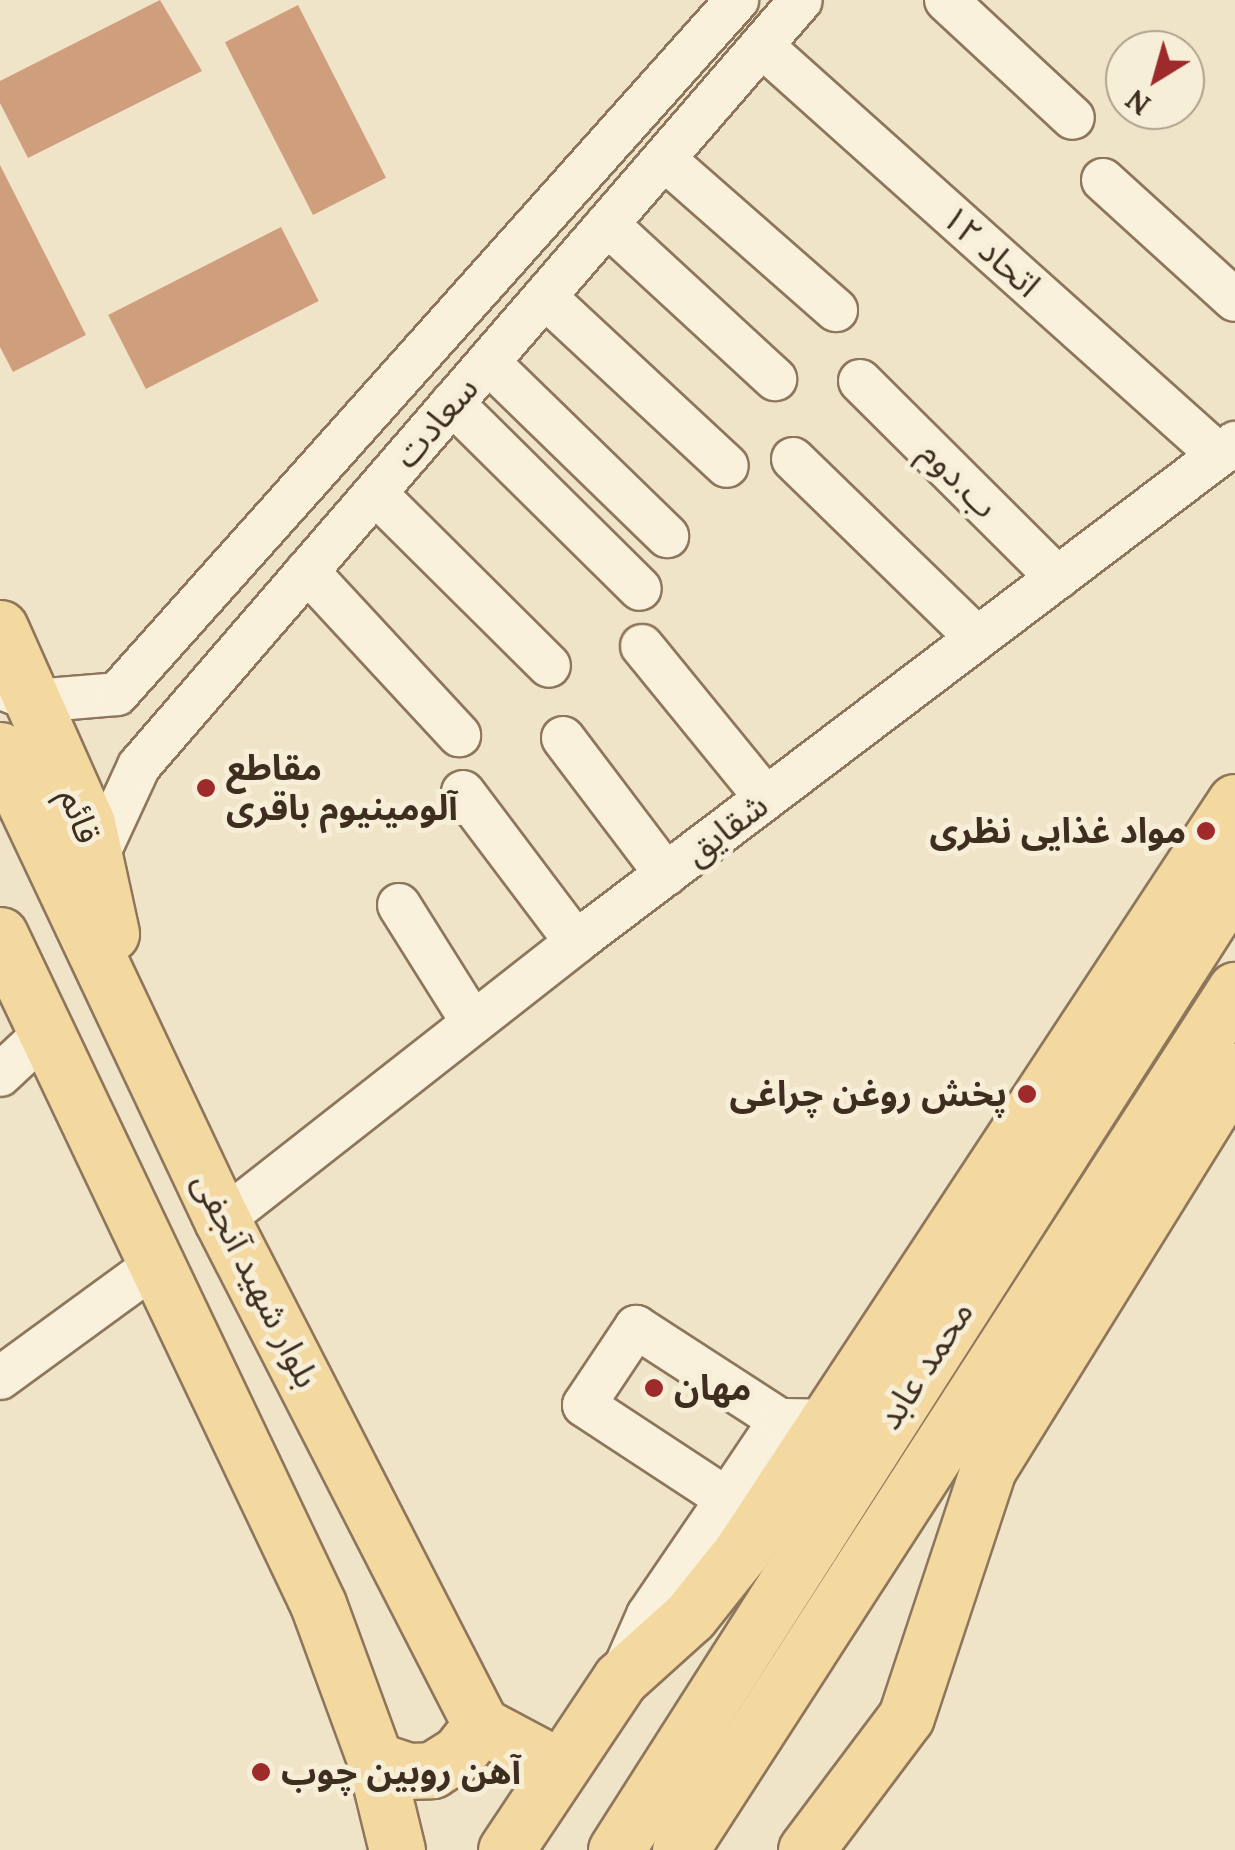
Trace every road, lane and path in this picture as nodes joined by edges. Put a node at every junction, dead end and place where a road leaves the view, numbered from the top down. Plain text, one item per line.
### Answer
1 (737, 0) edge
2 (801, 0) edge
3 (946, 0) edge
4 (762, 46) junction
5 (1073, 118) dead end
6 (664, 158) junction
7 (1103, 180) dead end
8 (607, 224) junction
9 (544, 296) junction
10 (1235, 300) edge
11 (836, 310) dead end
12 (488, 362) junction
13 (775, 379) dead end
14 (860, 381) dead end
15 (452, 403) junction
16 (1227, 450) edge
17 (792, 459) dead end
18 (727, 466) dead end
19 (375, 492) junction
20 (667, 536) dead end
21 (308, 571) junction
22 (1058, 578) junction
23 (640, 589) dead end
24 (0, 628) edge
25 (977, 638) junction
26 (642, 646) dead end
27 (549, 666) dead end
28 (17, 694) edge
29 (117, 694) junction
30 (459, 735) dead end
31 (563, 738) dead end
32 (162, 740) junction
33 (0, 750) edge
34 (462, 792) dead end
35 (766, 798) junction
36 (1235, 802) edge
37 (96, 859) junction
38 (666, 874) junction
39 (1235, 880) edge
40 (399, 906) dead end
41 (0, 934) edge
42 (576, 942) junction
43 (1235, 990) edge
44 (128, 1014) junction
45 (473, 1023) junction
46 (46, 1032) junction
47 (1235, 1070) edge
48 (0, 1075) edge
49 (222, 1220) junction
50 (155, 1265) junction
51 (0, 1378) edge
52 (805, 1420) junction
53 (727, 1499) junction
54 (620, 1679) junction
55 (481, 1724) junction
56 (375, 1760) junction
57 (560, 1767) junction
58 (398, 1850) edge
59 (506, 1850) edge
60 (616, 1850) edge
61 (680, 1850) edge
62 (806, 1850) edge

1 - 29 street, سعادت
2 - 4 street, سعادت
3 - 5 street
4 - 6 street, سعادت
4 - 16 street, اتحاد ۱۲
6 - 8 street, سعادت
6 - 11 street
7 - 10 street
8 - 9 street, سعادت
8 - 13 street
9 - 12 street, سعادت
9 - 18 street
12 - 15 street, سعادت
12 - 20 street
14 - 22 street, ب.دوم
15 - 19 street, سعادت
15 - 23 street
16 - 22 street, شقایق
17 - 25 street
19 - 21 street, سعادت
19 - 27 street
21 - 30 street
21 - 32 street, سعادت
22 - 25 street, شقایق
24 - 28 main road, قائم
25 - 35 street, شقایق
26 - 35 street
28 - 29 street
28 - 37 main road, قائم
29 - 32 street
31 - 38 street
32 - 37 street, سعادت
33 - 44 main road, بلوار شهید آنجفی
34 - 42 street
35 - 38 street, شقایق
36 - 52 main road
37 - 44 main road, قائم
38 - 42 street, شقایق
39 - 60 main road, محمد عابد
40 - 45 street
41 - 46 main road
42 - 45 street, شقایق
43 - 61 main road, محمد عابد
44 - 49 main road, بلوار شهید آنجفی
45 - 49 street, شقایق
46 - 48 street
46 - 50 main road
47 - 62 main road
49 - 55 main road, بلوار شهید آنجفی
50 - 51 street
50 - 56 main road
52 - 53 street
52 - 53 street
52 - 54 main road
53 - 54 street
54 - 57 main road
55 - 56 main road
55 - 57 main road
56 - 58 main road
57 - 59 main road

